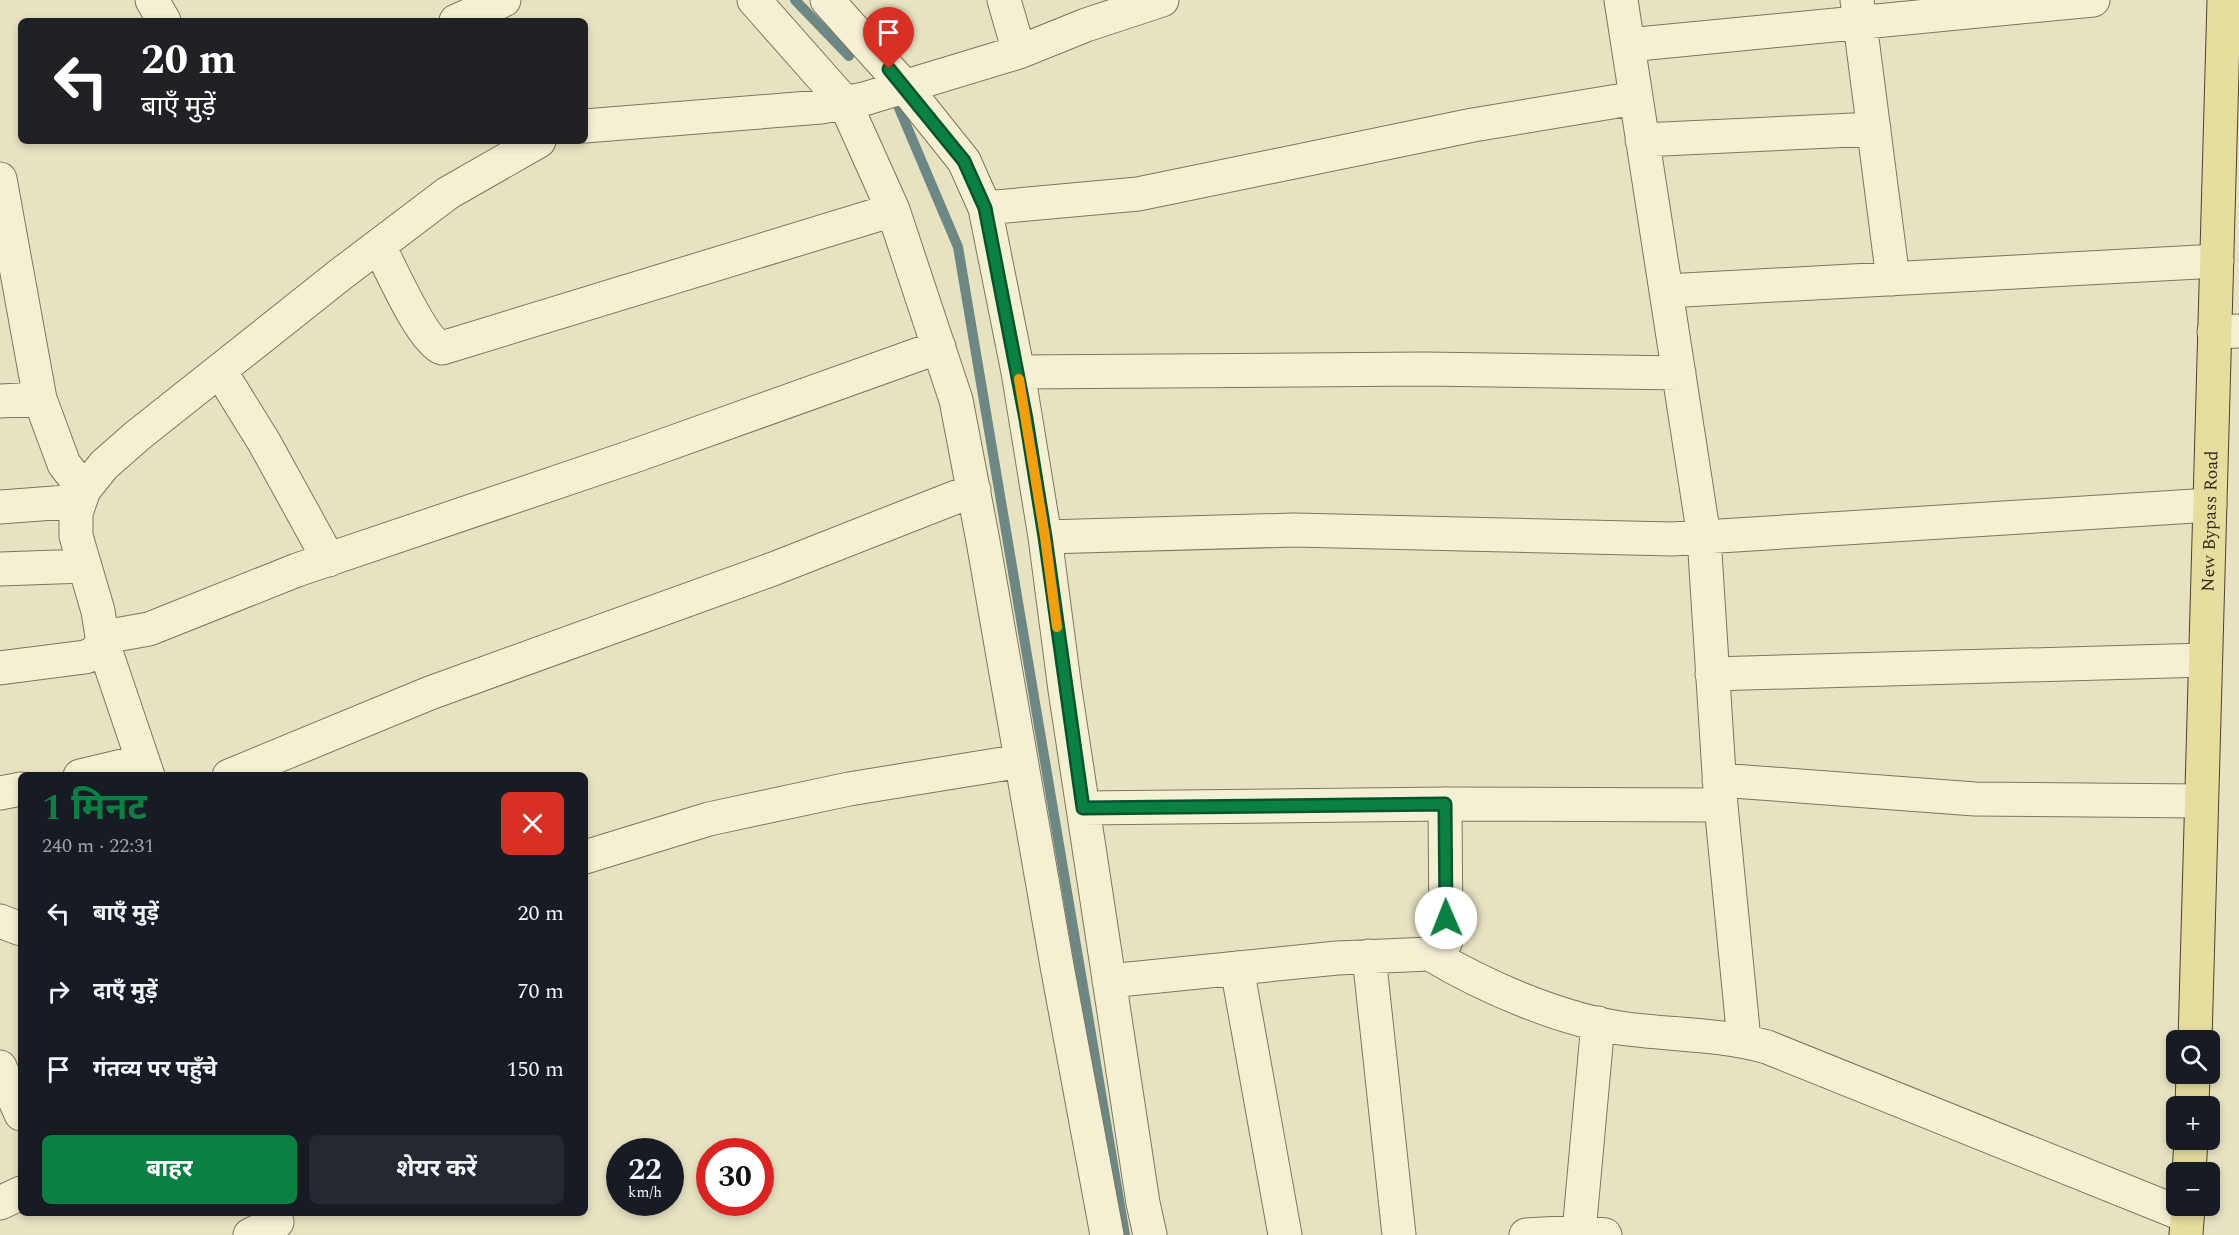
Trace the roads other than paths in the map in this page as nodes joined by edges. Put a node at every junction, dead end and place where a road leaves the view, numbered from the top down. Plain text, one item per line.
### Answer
1 (152, 0) edge
2 (504, 0) edge
3 (754, 0) edge
4 (827, 0) edge
5 (1004, 0) edge
6 (1162, 0) edge
7 (1621, 0) edge
8 (2093, 0) edge
9 (2224, 0) edge
10 (1858, 12) edge
11 (162, 18) edge
12 (463, 18) edge
13 (1628, 45) junction
14 (1019, 52) junction
15 (904, 86) junction
16 (1636, 98) junction
17 (845, 103) junction
18 (588, 126) edge
19 (1874, 129) junction
20 (1642, 140) junction
21 (534, 144) edge
22 (2, 196) edge
23 (985, 208) junction
24 (893, 210) junction
25 (379, 246) junction
26 (2217, 261) junction
27 (1893, 279) junction
28 (1666, 291) junction
29 (11, 298) edge
30 (2227, 332) edge
31 (939, 347) junction
32 (220, 371) junction
33 (1018, 372) junction
34 (1679, 373) junction
35 (40, 399) junction
36 (0, 401) edge
37 (974, 490) junction
38 (82, 496) junction
39 (2210, 505) junction
40 (0, 507) edge
41 (1045, 537) junction
42 (1704, 537) junction
43 (329, 560) junction
44 (85, 566) junction
45 (0, 569) edge
46 (103, 639) junction
47 (2205, 660) junction
48 (0, 668) edge
49 (1712, 674) junction
50 (1021, 761) junction
51 (146, 768) edge
52 (113, 772) edge
53 (239, 772) edge
54 (18, 790) edge
55 (1720, 793) junction
56 (0, 794) edge
57 (2201, 801) junction
58 (1445, 804) junction
59 (1083, 808) junction
60 (588, 856) edge
61 (0, 921) edge
62 (18, 928) edge
63 (1431, 954) junction
64 (1369, 956) junction
65 (1237, 968) junction
66 (1109, 981) junction
67 (1598, 1023) junction
68 (2195, 1030) edge
69 (1744, 1040) junction
70 (0, 1067) edge
71 (18, 1107) edge
72 (18, 1194) edge
73 (0, 1203) edge
74 (2187, 1219) edge
75 (1592, 1234) edge
76 (1107, 1235) edge
77 (1150, 1235) edge
78 (1285, 1235) edge
79 (1399, 1235) edge
80 (1527, 1235) edge

1 - 11 street
2 - 12 street
3 - 17 street
4 - 15 street
5 - 14 street
6 - 14 street
7 - 13 street
8 - 10 street
9 - 26 main road, New Bypass Road
10 - 13 street
10 - 19 street
13 - 16 street
14 - 15 street
15 - 17 street
15 - 23 street
16 - 20 street
16 - 23 street
17 - 18 street
17 - 24 street
19 - 20 street
19 - 27 street
20 - 28 street
21 - 25 street
22 - 29 street
23 - 33 street
24 - 25 street
24 - 31 street
25 - 32 street
26 - 27 street
26 - 30 main road, New Bypass Road
27 - 28 street
28 - 34 street
29 - 35 street
30 - 39 main road, New Bypass Road
31 - 37 street
31 - 43 street
32 - 38 street
32 - 43 street
33 - 34 street
33 - 41 street
34 - 42 street
35 - 36 street
35 - 38 street
37 - 50 street
37 - 53 street
38 - 40 street
38 - 44 street
39 - 42 street
39 - 47 main road, New Bypass Road
41 - 42 street
41 - 59 street
42 - 49 street
43 - 46 street
44 - 45 street
44 - 46 street
46 - 48 street
46 - 51 street
47 - 49 street
47 - 57 main road, New Bypass Road
49 - 55 street
50 - 60 street
50 - 76 street
51 - 52 street
54 - 56 street
55 - 57 street
55 - 58 street
55 - 69 street
57 - 68 main road, New Bypass Road
58 - 59 street
58 - 63 street
59 - 66 street
61 - 62 street
63 - 64 street
63 - 67 street
64 - 65 street
64 - 79 street
65 - 66 street
65 - 78 street
66 - 77 street
67 - 69 street
67 - 75 street
69 - 74 street
70 - 71 street
72 - 73 street
75 - 80 street

